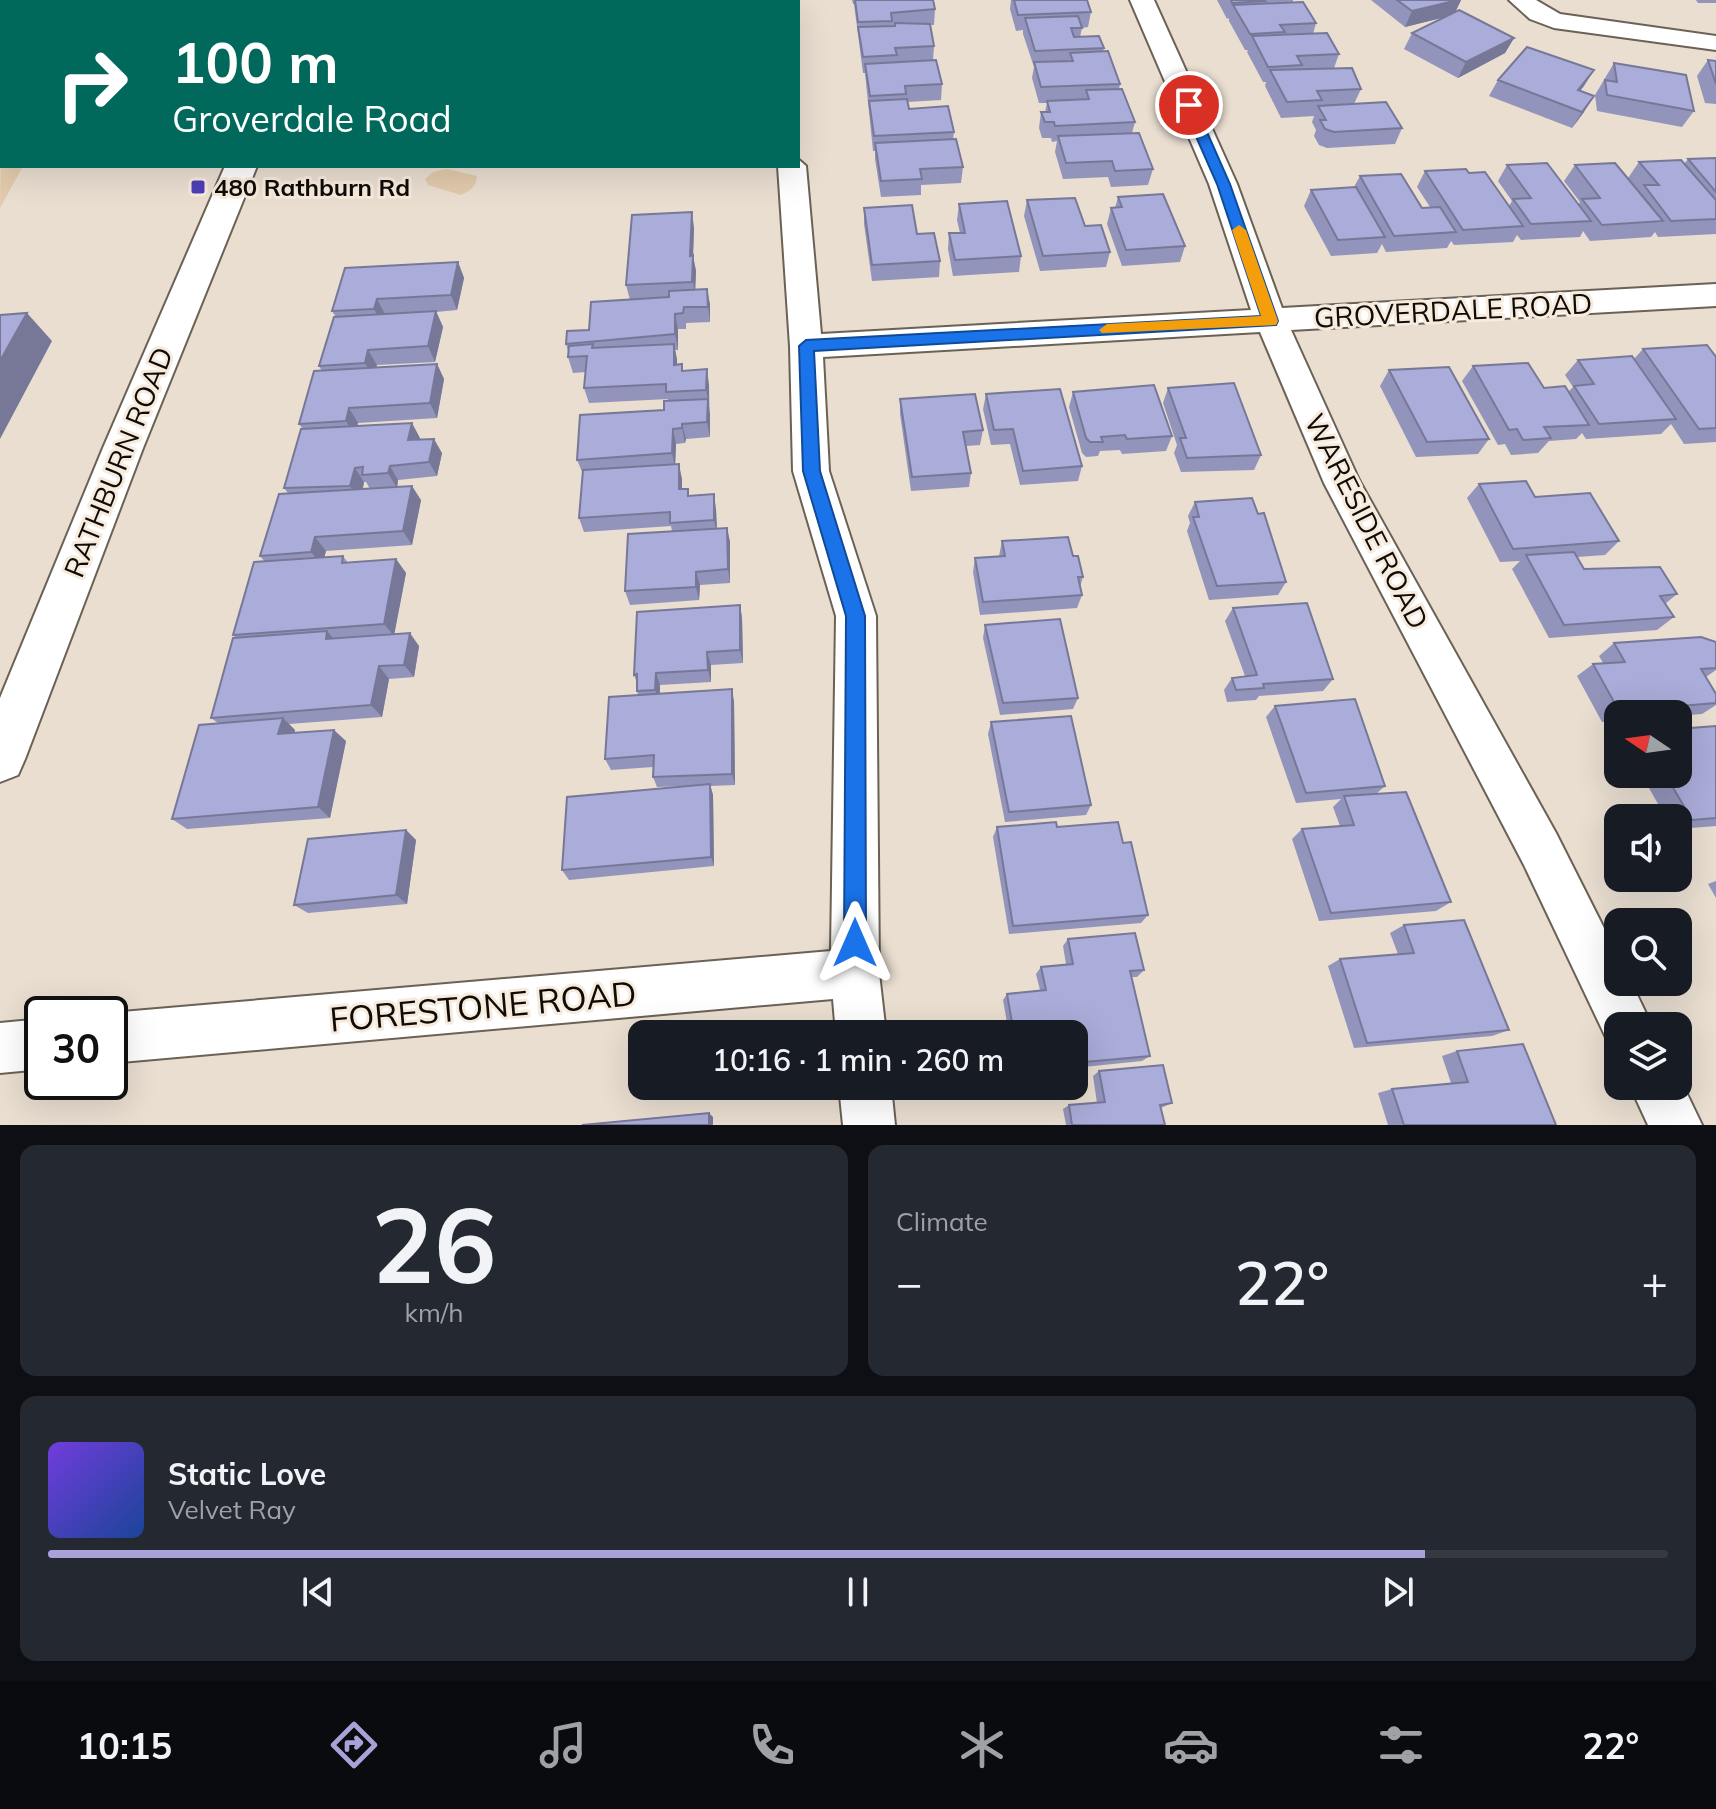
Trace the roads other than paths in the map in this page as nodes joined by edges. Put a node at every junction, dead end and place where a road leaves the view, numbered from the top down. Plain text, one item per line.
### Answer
1 (1142, 0) edge
2 (1521, 0) edge
3 (1716, 43) edge
4 (240, 168) edge
5 (792, 168) edge
6 (1716, 295) edge
7 (1271, 321) junction
8 (806, 346) junction
9 (0, 759) edge
10 (855, 973) junction
11 (1620, 1012) edge
12 (860, 1020) edge
13 (128, 1036) edge
14 (24, 1046) edge
15 (0, 1048) edge
16 (866, 1100) edge
17 (1663, 1100) edge
18 (869, 1125) edge
19 (1676, 1125) edge

1 - 7 street, WARESIDE ROAD
2 - 3 street
4 - 9 main road, RATHBURN ROAD
5 - 8 street
6 - 7 street, GROVERDALE ROAD
7 - 8 street, GROVERDALE ROAD
7 - 11 street, WARESIDE ROAD
8 - 10 street
10 - 12 street
10 - 13 street, FORESTONE ROAD
14 - 15 street
16 - 18 street
17 - 19 street

